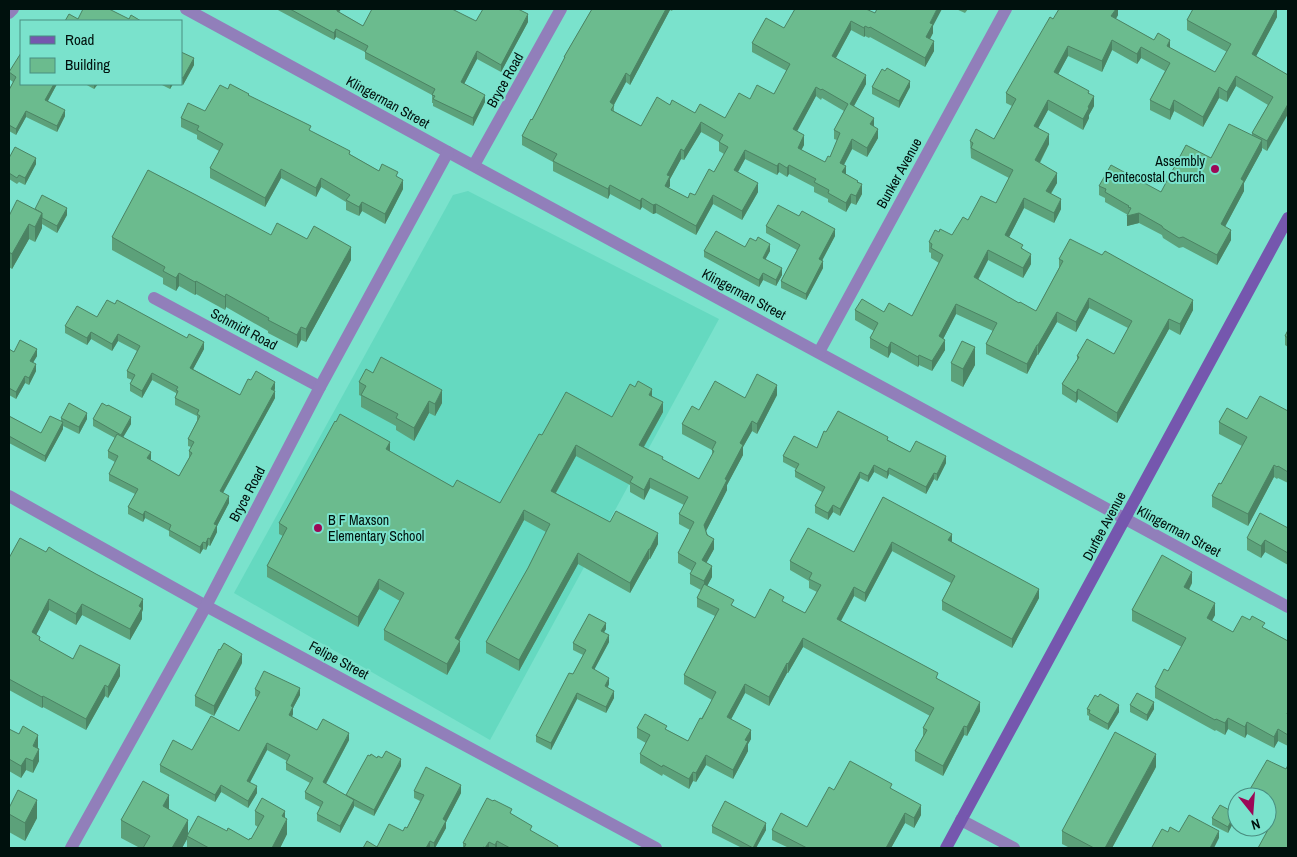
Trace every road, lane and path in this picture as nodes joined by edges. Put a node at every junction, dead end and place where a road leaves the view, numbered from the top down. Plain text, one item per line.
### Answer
1 (13, 9) edge
2 (186, 9) edge
3 (561, 9) edge
4 (1006, 9) edge
5 (9, 13) edge
6 (448, 152) junction
7 (474, 166) junction
8 (1288, 218) edge
9 (154, 298) dead end
10 (819, 352) junction
11 (320, 387) junction
12 (9, 496) edge
13 (1125, 518) junction
14 (206, 606) junction
15 (1288, 607) edge
16 (961, 820) junction
17 (71, 848) edge
18 (656, 848) edge
19 (946, 848) edge
20 (1014, 848) edge

1 - 5 street
2 - 6 street, Klingerman Street
3 - 7 street, Bryce Road
4 - 10 street, Bunker Avenue
6 - 7 street, Klingerman Street
6 - 11 street, Bryce Road
7 - 10 street, Klingerman Street
8 - 13 main road, Durfee Avenue
9 - 11 street, Schmidt Road
10 - 13 street, Klingerman Street
11 - 14 street, Bryce Road
12 - 14 street, Felipe Street
13 - 15 street, Klingerman Street
13 - 16 main road, Durfee Avenue
14 - 17 street, Bryce Road
14 - 18 street, Felipe Street
16 - 19 main road, Durfee Avenue
16 - 20 street

